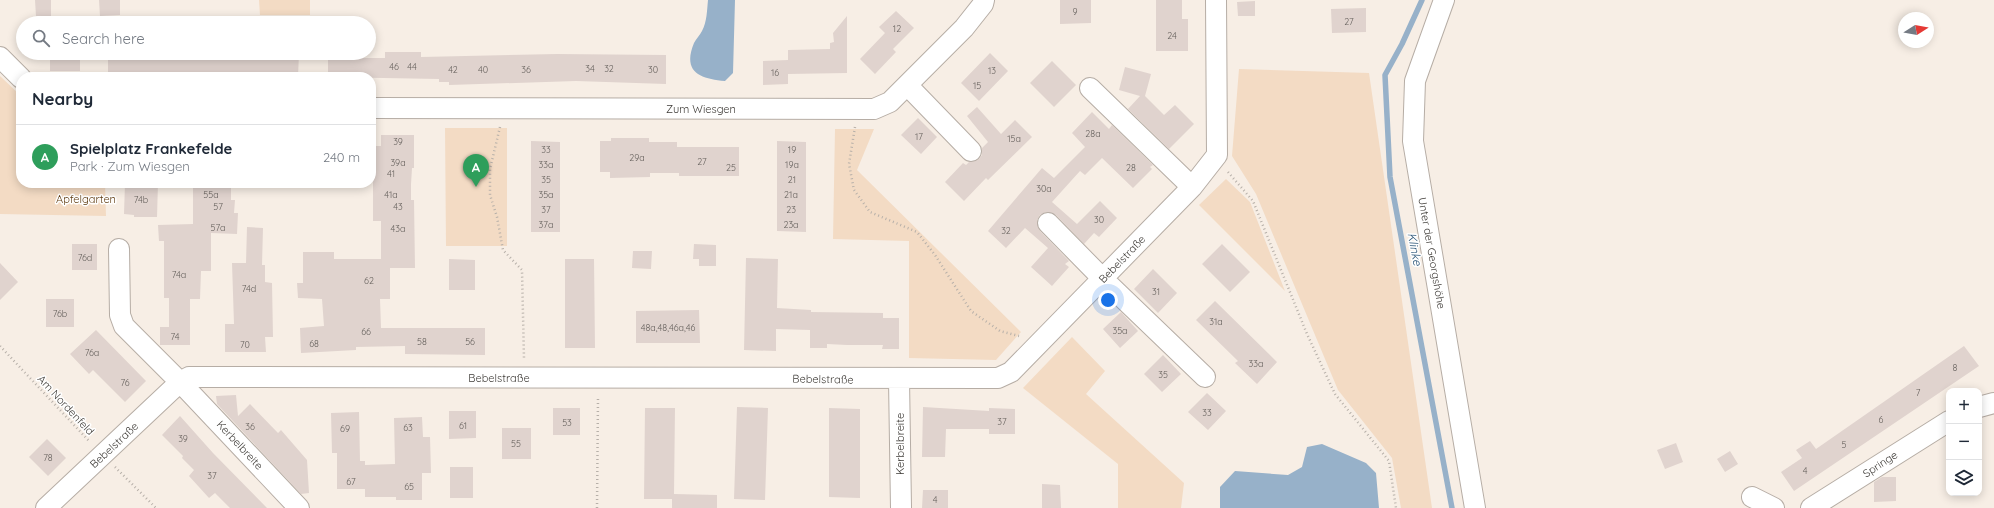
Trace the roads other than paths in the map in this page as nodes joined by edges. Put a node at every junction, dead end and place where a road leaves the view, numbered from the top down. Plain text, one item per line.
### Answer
1 (984, 0) edge
2 (1216, 0) edge
3 (1444, 0) edge
4 (0, 57) edge
5 (16, 73) edge
6 (907, 85) junction
7 (1090, 88) dead end
8 (376, 108) edge
9 (971, 151) dead end
10 (1192, 187) junction
11 (1048, 223) dead end
12 (119, 249) dead end
13 (1103, 279) junction
14 (1205, 377) dead end
15 (899, 379) junction
16 (180, 382) junction
17 (1994, 403) edge
18 (1982, 406) edge
19 (1946, 423) edge
20 (1752, 497) dead end
21 (46, 508) edge
22 (299, 508) edge
23 (901, 508) edge
24 (1475, 508) edge
25 (1774, 508) edge
26 (1811, 508) edge

1 - 6 street, Zum Wiesgen
2 - 10 street, Bebelstraße
3 - 24 street, Unter der Georgshöhe
4 - 5 street
6 - 8 street, Zum Wiesgen
6 - 9 street
7 - 10 street
10 - 13 street, Bebelstraße
11 - 13 street
12 - 16 street
13 - 14 street
13 - 15 street, Bebelstraße
15 - 16 street, Bebelstraße
15 - 23 street, Kerbelbreite
16 - 21 street, Bebelstraße
16 - 22 street, Kerbelbreite
17 - 18 street
19 - 26 street, Springe
20 - 25 street

